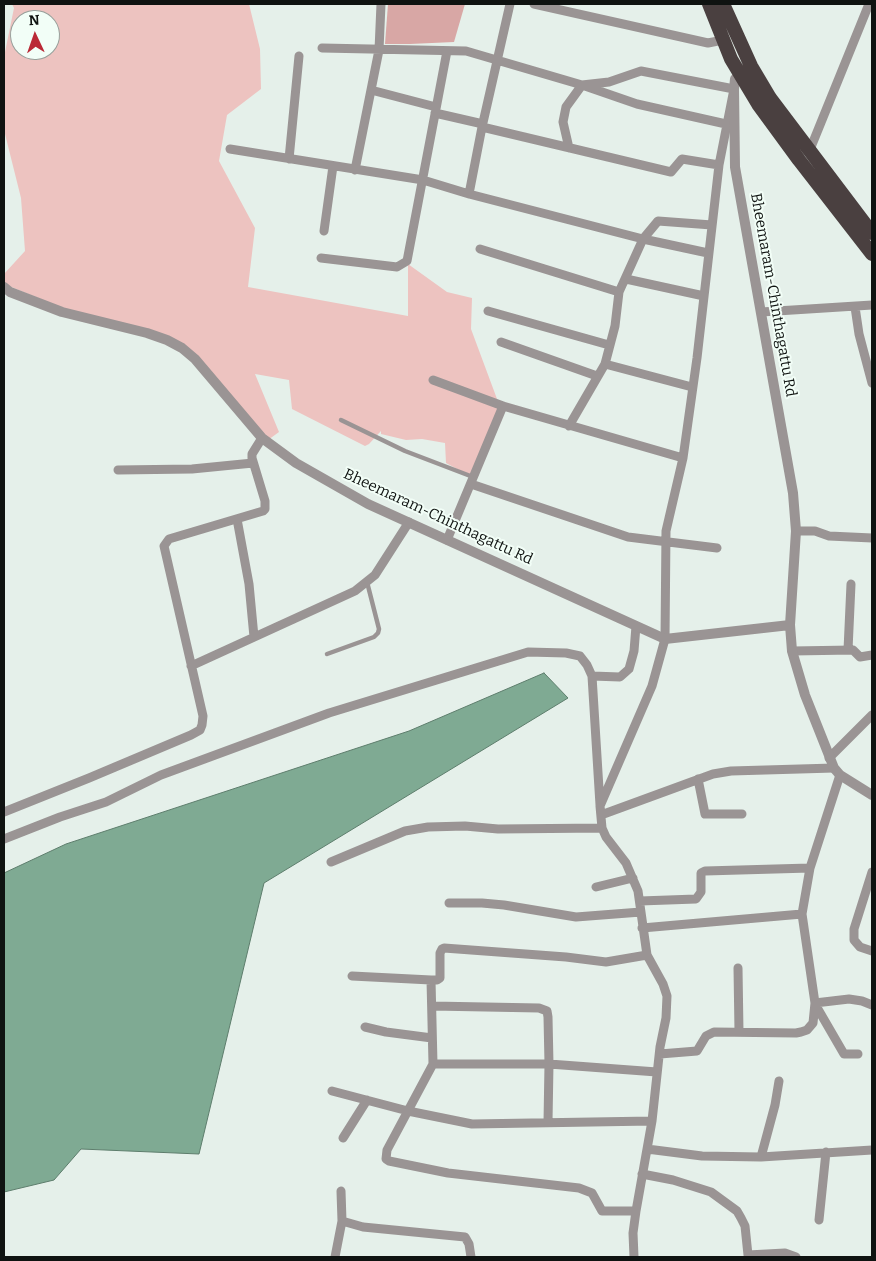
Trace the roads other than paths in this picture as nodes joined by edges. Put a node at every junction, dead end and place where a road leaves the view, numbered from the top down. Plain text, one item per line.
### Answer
1 (381, 4) edge
2 (510, 4) edge
3 (534, 4) edge
4 (709, 4) edge
5 (723, 4) edge
6 (869, 4) edge
7 (723, 40) junction
8 (322, 48) dead end
9 (379, 50) junction
10 (447, 51) junction
11 (300, 56) dead end
12 (497, 61) junction
13 (745, 70) junction
14 (582, 85) junction
15 (734, 89) junction
16 (371, 90) junction
17 (436, 110) junction
18 (726, 124) junction
19 (483, 125) junction
20 (570, 148) junction
21 (230, 149) dead end
22 (809, 152) junction
23 (289, 159) junction
24 (720, 165) junction
25 (333, 166) junction
26 (355, 170) junction
27 (423, 180) junction
28 (470, 194) junction
29 (712, 225) junction
30 (871, 230) edge
31 (324, 231) dead end
32 (643, 239) junction
33 (480, 249) dead end
34 (708, 253) junction
35 (872, 254) edge
36 (321, 258) dead end
37 (626, 279) junction
38 (4, 287) edge
39 (619, 292) junction
40 (704, 296) junction
41 (872, 305) edge
42 (855, 307) junction
43 (488, 311) dead end
44 (761, 312) junction
45 (501, 342) dead end
46 (609, 345) junction
47 (604, 364) junction
48 (597, 376) junction
49 (433, 380) dead end
50 (872, 383) edge
51 (692, 387) junction
52 (504, 406) junction
53 (341, 420) dead end
54 (569, 426) junction
55 (262, 438) junction
56 (683, 458) junction
57 (253, 463) junction
58 (118, 470) dead end
59 (473, 480) junction
60 (237, 519) junction
61 (409, 522) junction
62 (796, 531) junction
63 (872, 538) edge
64 (448, 540) junction
65 (666, 542) junction
66 (718, 548) dead end
67 (367, 582) junction
68 (850, 584) dead end
69 (790, 625) junction
70 (636, 626) junction
71 (254, 637) junction
72 (665, 639) junction
73 (848, 650) junction
74 (792, 651) junction
75 (327, 654) dead end
76 (872, 656) edge
77 (191, 666) junction
78 (592, 676) junction
79 (872, 715) edge
80 (829, 758) junction
81 (837, 772) junction
82 (698, 779) junction
83 (872, 794) edge
84 (601, 810) junction
85 (4, 812) edge
86 (742, 814) dead end
87 (602, 828) junction
88 (4, 839) edge
89 (331, 862) dead end
90 (810, 868) junction
91 (872, 872) edge
92 (633, 878) junction
93 (596, 887) dead end
94 (640, 902) junction
95 (450, 903) dead end
96 (641, 912) junction
97 (802, 914) junction
98 (642, 928) junction
99 (872, 951) edge
100 (647, 954) junction
101 (738, 968) dead end
102 (352, 976) dead end
103 (431, 980) junction
104 (815, 1003) junction
105 (872, 1005) edge
106 (432, 1006) junction
107 (365, 1027) dead end
108 (739, 1032) junction
109 (432, 1038) junction
110 (660, 1054) junction
111 (858, 1054) dead end
112 (433, 1064) junction
113 (549, 1064) junction
114 (657, 1072) junction
115 (779, 1081) dead end
116 (332, 1091) dead end
117 (367, 1100) junction
118 (408, 1111) junction
119 (652, 1121) junction
120 (548, 1122) junction
121 (344, 1138) dead end
122 (647, 1149) junction
123 (872, 1150) edge
124 (826, 1152) junction
125 (761, 1157) junction
126 (642, 1174) junction
127 (341, 1191) dead end
128 (636, 1211) junction
129 (819, 1220) dead end
130 (342, 1221) junction
131 (786, 1255) edge
132 (748, 1256) edge
133 (335, 1257) edge
134 (471, 1257) edge
135 (634, 1257) edge
136 (796, 1257) edge

1 - 9 street
2 - 12 street
3 - 7 street
4 - 7 highway
5 - 13 highway
6 - 22 street
7 - 13 highway
8 - 9 street
9 - 10 street
9 - 16 street
10 - 12 street
10 - 17 street
11 - 23 street
12 - 14 street
12 - 19 street
13 - 15 street, Bheemaram-Chinthagattu Rd
13 - 22 highway
13 - 35 highway
14 - 15 street
14 - 18 street
14 - 20 street
15 - 18 street
15 - 44 street, Bheemaram-Chinthagattu Rd
16 - 17 street
16 - 26 street
17 - 19 street
17 - 27 street
18 - 24 street
19 - 20 street
19 - 28 street
20 - 24 street
21 - 23 street
22 - 30 highway
23 - 25 street
24 - 29 street
25 - 26 street
25 - 31 street
26 - 27 street
27 - 28 street
27 - 36 street
28 - 32 street
29 - 32 street
29 - 34 street
32 - 34 street
32 - 37 street
33 - 39 street
34 - 40 street
37 - 39 street
37 - 40 street
38 - 55 street, Bheemaram-Chinthagattu Rd
39 - 46 street
40 - 51 street
41 - 42 street
42 - 44 street
42 - 50 street
43 - 46 street
44 - 62 street, Bheemaram-Chinthagattu Rd
45 - 48 street
46 - 47 street
47 - 48 street
47 - 51 street
48 - 54 street
49 - 52 street
51 - 56 street
52 - 54 street
52 - 59 street
53 - 59 lane
54 - 56 street
55 - 57 street
55 - 61 street, Bheemaram-Chinthagattu Rd
56 - 65 street
57 - 58 street
57 - 60 street
59 - 64 street
59 - 65 street
60 - 71 street
60 - 77 street
61 - 64 street, Bheemaram-Chinthagattu Rd
61 - 67 street
62 - 63 street
62 - 69 street, Bheemaram-Chinthagattu Rd
64 - 70 street, Bheemaram-Chinthagattu Rd
65 - 66 street
65 - 72 street
67 - 71 street
67 - 75 lane
68 - 73 street
69 - 72 street
69 - 74 street, Bheemaram-Chinthagattu Rd
70 - 72 street, Bheemaram-Chinthagattu Rd
70 - 78 street
71 - 77 street
72 - 84 street
73 - 74 street
73 - 76 street
74 - 80 street, Bheemaram-Chinthagattu Rd
77 - 85 street
78 - 84 street
78 - 88 street
79 - 80 street
80 - 81 street, Bheemaram-Chinthagattu Rd
81 - 82 street
81 - 83 street
81 - 90 street
82 - 84 street
82 - 86 street
84 - 87 street
87 - 89 street
87 - 92 street
90 - 94 street
90 - 97 street
91 - 99 street
92 - 93 street
92 - 94 street
94 - 96 street
95 - 96 street
96 - 98 street
97 - 98 street
97 - 104 street
98 - 100 street
100 - 103 street
100 - 110 street
101 - 108 street
102 - 103 street
103 - 106 street
104 - 105 street
104 - 108 street
104 - 111 street
106 - 109 street
106 - 113 street
107 - 109 street
108 - 110 street
109 - 112 street
110 - 114 street
112 - 113 street
112 - 118 street
113 - 114 street
113 - 120 street
114 - 119 street
115 - 125 street
116 - 117 street
117 - 118 street
117 - 121 street
118 - 120 street
118 - 128 street
119 - 120 street
119 - 122 street
122 - 125 street
122 - 126 street
123 - 124 street
124 - 125 street
124 - 129 street
126 - 128 street
126 - 132 street
127 - 130 street
128 - 135 street
130 - 133 street
130 - 134 street
131 - 132 street
131 - 136 street

